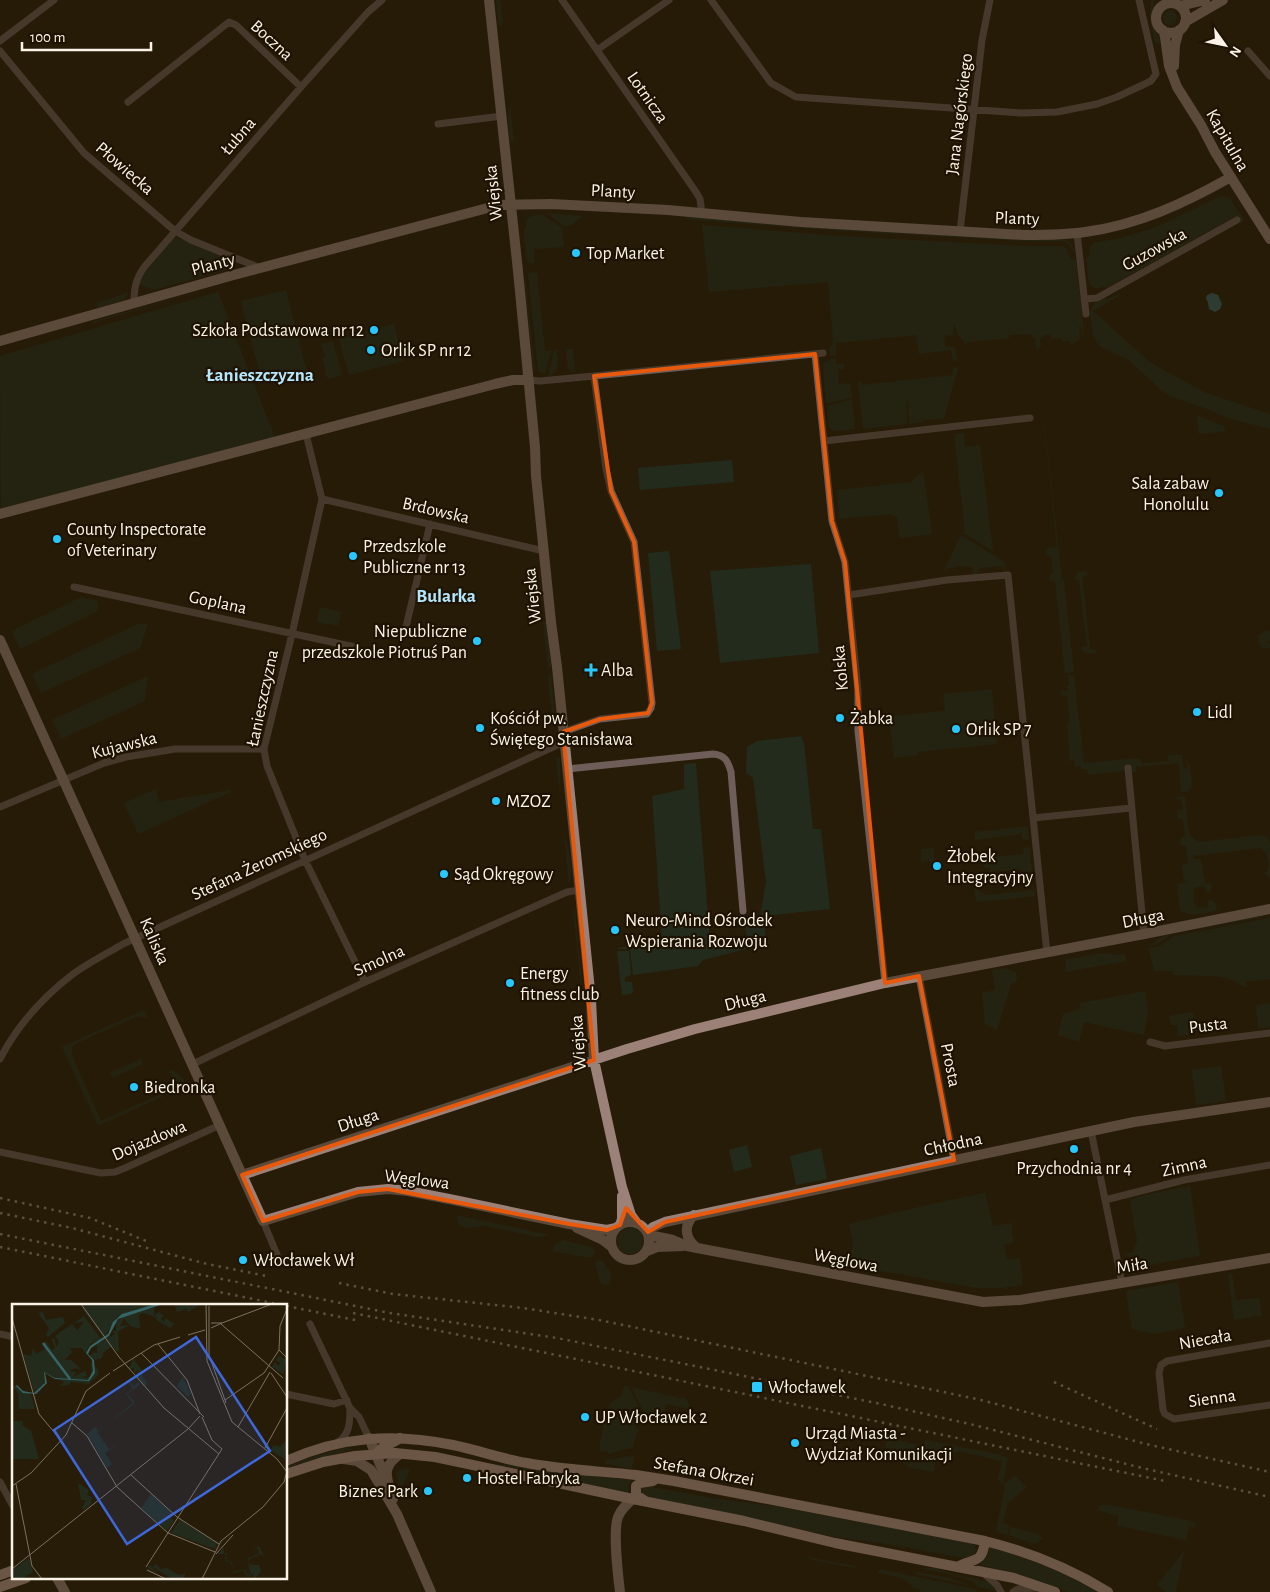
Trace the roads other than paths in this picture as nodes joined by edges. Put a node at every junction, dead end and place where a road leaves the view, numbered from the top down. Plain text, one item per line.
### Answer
1 (54, 0) edge
2 (382, 0) edge
3 (490, 0) edge
4 (562, 0) edge
5 (669, 0) edge
6 (711, 0) edge
7 (990, 0) edge
8 (1139, 0) edge
9 (1206, 0) edge
10 (1223, 0) edge
11 (1174, 3) edge
12 (1158, 5) edge
13 (1182, 26) junction
14 (1163, 30) junction
15 (0, 41) edge
16 (597, 50) junction
17 (0, 51) edge
18 (1248, 51) dead end
19 (1270, 76) edge
20 (1175, 82) junction
21 (301, 87) junction
22 (128, 102) dead end
23 (974, 110) junction
24 (502, 116) junction
25 (438, 124) dead end
26 (1231, 178) junction
27 (511, 204) junction
28 (702, 213) junction
29 (1237, 220) dead end
30 (175, 231) junction
31 (960, 231) junction
32 (1077, 233) junction
33 (1270, 239) edge
34 (260, 268) junction
35 (1084, 298) junction
36 (134, 302) junction
37 (1086, 314) dead end
38 (0, 342) edge
39 (823, 353) dead end
40 (815, 354) junction
41 (594, 376) junction
42 (528, 380) junction
43 (1030, 418) dead end
44 (306, 434) junction
45 (824, 441) junction
46 (322, 499) junction
47 (0, 514) edge
48 (430, 524) junction
49 (544, 551) junction
50 (74, 587) dead end
51 (849, 595) junction
52 (405, 631) dead end
53 (292, 634) junction
54 (0, 640) edge
55 (355, 647) dead end
56 (564, 737) junction
57 (264, 749) junction
58 (1128, 768) dead end
59 (567, 770) junction
60 (64, 780) junction
61 (0, 807) edge
62 (1131, 808) junction
63 (1033, 818) junction
64 (305, 860) junction
65 (580, 890) junction
66 (1270, 909) edge
67 (743, 911) dead end
68 (1144, 934) junction
69 (136, 938) junction
70 (1047, 953) junction
71 (918, 976) junction
72 (365, 982) junction
73 (885, 982) junction
74 (1270, 1033) edge
75 (1150, 1042) dead end
76 (0, 1059) edge
77 (594, 1060) junction
78 (192, 1064) junction
79 (1270, 1102) edge
80 (220, 1125) junction
81 (1091, 1131) junction
82 (0, 1152) edge
83 (954, 1160) junction
84 (1270, 1165) edge
85 (242, 1175) junction
86 (622, 1187) junction
87 (1105, 1200) junction
88 (694, 1215) junction
89 (263, 1221) junction
90 (636, 1222) junction
91 (570, 1224) junction
92 (618, 1227) junction
93 (648, 1234) junction
94 (612, 1247) junction
95 (692, 1247) junction
96 (647, 1251) junction
97 (278, 1257) dead end
98 (1270, 1258) edge
99 (1122, 1283) junction
100 (1000, 1302) joint
101 (310, 1324) dead end
102 (1270, 1342) edge
103 (288, 1394) edge
104 (347, 1400) junction
105 (1270, 1405) edge
106 (350, 1408) junction
107 (1163, 1410) joint
108 (369, 1438) junction
109 (400, 1438) junction
110 (337, 1443) junction
111 (376, 1454) junction
112 (400, 1454) junction
113 (340, 1458) junction
114 (288, 1460) edge
115 (371, 1470) junction
116 (288, 1473) edge
117 (665, 1480) junction
118 (0, 1482) edge
119 (388, 1484) junction
120 (633, 1499) junction
121 (646, 1502) junction
122 (12, 1504) edge
123 (397, 1514) junction
124 (985, 1541) junction
125 (958, 1566) junction
126 (12, 1571) edge
127 (982, 1572) junction
128 (0, 1575) edge
129 (20, 1580) edge
130 (58, 1580) edge
131 (0, 1586) edge
132 (1042, 1587) junction
133 (65, 1592) edge
134 (431, 1592) edge
135 (620, 1592) edge
136 (1002, 1592) edge
137 (1013, 1592) edge
138 (1055, 1592) edge
139 (1108, 1592) edge

1 - 15 street
2 - 21 street, Łubna
3 - 24 street, Wiejska
4 - 16 street, Lotnicza
5 - 16 street
6 - 23 street
7 - 23 street, Jana Nagórskiego
8 - 23 street
9 - 11 street
10 - 13 street
11 - 12 street
11 - 13 street
12 - 14 street
13 - 14 street
13 - 20 street
14 - 20 street, Kapitulna
16 - 28 street, Lotnicza
17 - 30 street, Płowiecka
18 - 19 street
20 - 26 street, Kapitulna
21 - 22 street, Boczna
21 - 30 street, Łubna
23 - 31 street, Jana Nagórskiego
24 - 25 street
24 - 27 street, Wiejska
26 - 32 street, Planty
26 - 33 street, Kapitulna
27 - 28 street, Planty
27 - 34 street, Planty
27 - 42 street, Wiejska
28 - 31 street, Planty
29 - 35 street, Guzowska
30 - 34 street, Płowiecka
30 - 36 street, Łubna
31 - 32 street, Planty
32 - 35 street
34 - 36 street, Planty
35 - 37 street
36 - 38 street, Planty
39 - 40 street
40 - 41 street
40 - 45 street, Kolska
41 - 42 street
41 - 56 street, Stefana Żeromskiego
42 - 44 street
42 - 49 street, Wiejska
43 - 45 street
44 - 46 street, Łanieszczyzna
44 - 47 street
45 - 51 street, Kolska
46 - 48 street, Brdowska
46 - 53 street, Łanieszczyzna
48 - 49 street, Brdowska
48 - 52 street
49 - 56 street, Wiejska
50 - 53 street, Goplana
51 - 63 street
51 - 73 street, Kolska
53 - 55 street, Goplana
53 - 57 street, Łanieszczyzna
54 - 60 street, Kaliska
56 - 59 street, Wiejska
56 - 64 street, Stefana Żeromskiego
57 - 60 street, Kujawska
57 - 64 street, Łanieszczyzna
58 - 62 street
59 - 65 street, Wiejska
59 - 67 street
60 - 61 street, Kujawska
60 - 69 street, Kaliska
62 - 63 street
62 - 68 street
63 - 70 street
64 - 69 street, Stefana Żeromskiego
64 - 72 street, Łanieszczyzna
65 - 72 street, Smolna
65 - 77 street, Wiejska
66 - 68 street, Długa
68 - 70 street, Długa
69 - 76 street, Stefana Żeromskiego
69 - 78 street, Kaliska
70 - 71 street, Długa
71 - 73 street, Długa
71 - 83 street, Prosta
72 - 78 street, Smolna
73 - 77 street, Długa
74 - 75 street, Pusta
77 - 85 street, Długa
77 - 86 street, Wiejska
78 - 80 street, Kaliska
79 - 81 street, Chłodna
80 - 82 street, Dojazdowa
80 - 85 street, Kaliska
81 - 83 street, Chłodna
81 - 87 street
83 - 88 street, Chłodna
84 - 87 street, Zimna
85 - 89 street, Kaliska
86 - 90 street, Wiejska
86 - 92 street, Wiejska
87 - 99 street
88 - 93 street, Chłodna
88 - 95 street
89 - 91 street, Węglowa
89 - 97 street, Kaliska
90 - 92 street
90 - 93 street
91 - 92 street, Węglowa
91 - 94 street, Węglowa
92 - 94 street
93 - 95 street, Węglowa
93 - 96 street
94 - 96 street
95 - 96 street, Węglowa
95 - 100 street, Węglowa
98 - 99 street, Miła
99 - 100 street, Miła
101 - 104 street
102 - 107 street, Niecała
103 - 104 street
104 - 106 street
105 - 107 street, Sienna
106 - 108 street
106 - 110 street
108 - 109 main road, Stefana Okrzei
108 - 110 main road, Stefana Okrzei
108 - 111 street
109 - 111 main road
109 - 117 main road, Stefana Okrzei
110 - 111 main road
110 - 114 main road, Stefana Okrzei
111 - 112 main road
111 - 113 main road
111 - 115 street
111 - 119 street
112 - 119 street
112 - 120 main road
113 - 115 street
113 - 116 main road
115 - 123 street
117 - 121 main road
117 - 124 main road, Stefana Okrzei
118 - 122 street
119 - 123 street
120 - 121 main road
120 - 135 street
121 - 125 main road
123 - 134 street
124 - 125 main road
124 - 139 main road, Stefana Okrzei
125 - 127 main road
126 - 128 main road
127 - 132 main road
127 - 136 street
129 - 131 main road
130 - 133 street
132 - 137 street
132 - 138 main road

